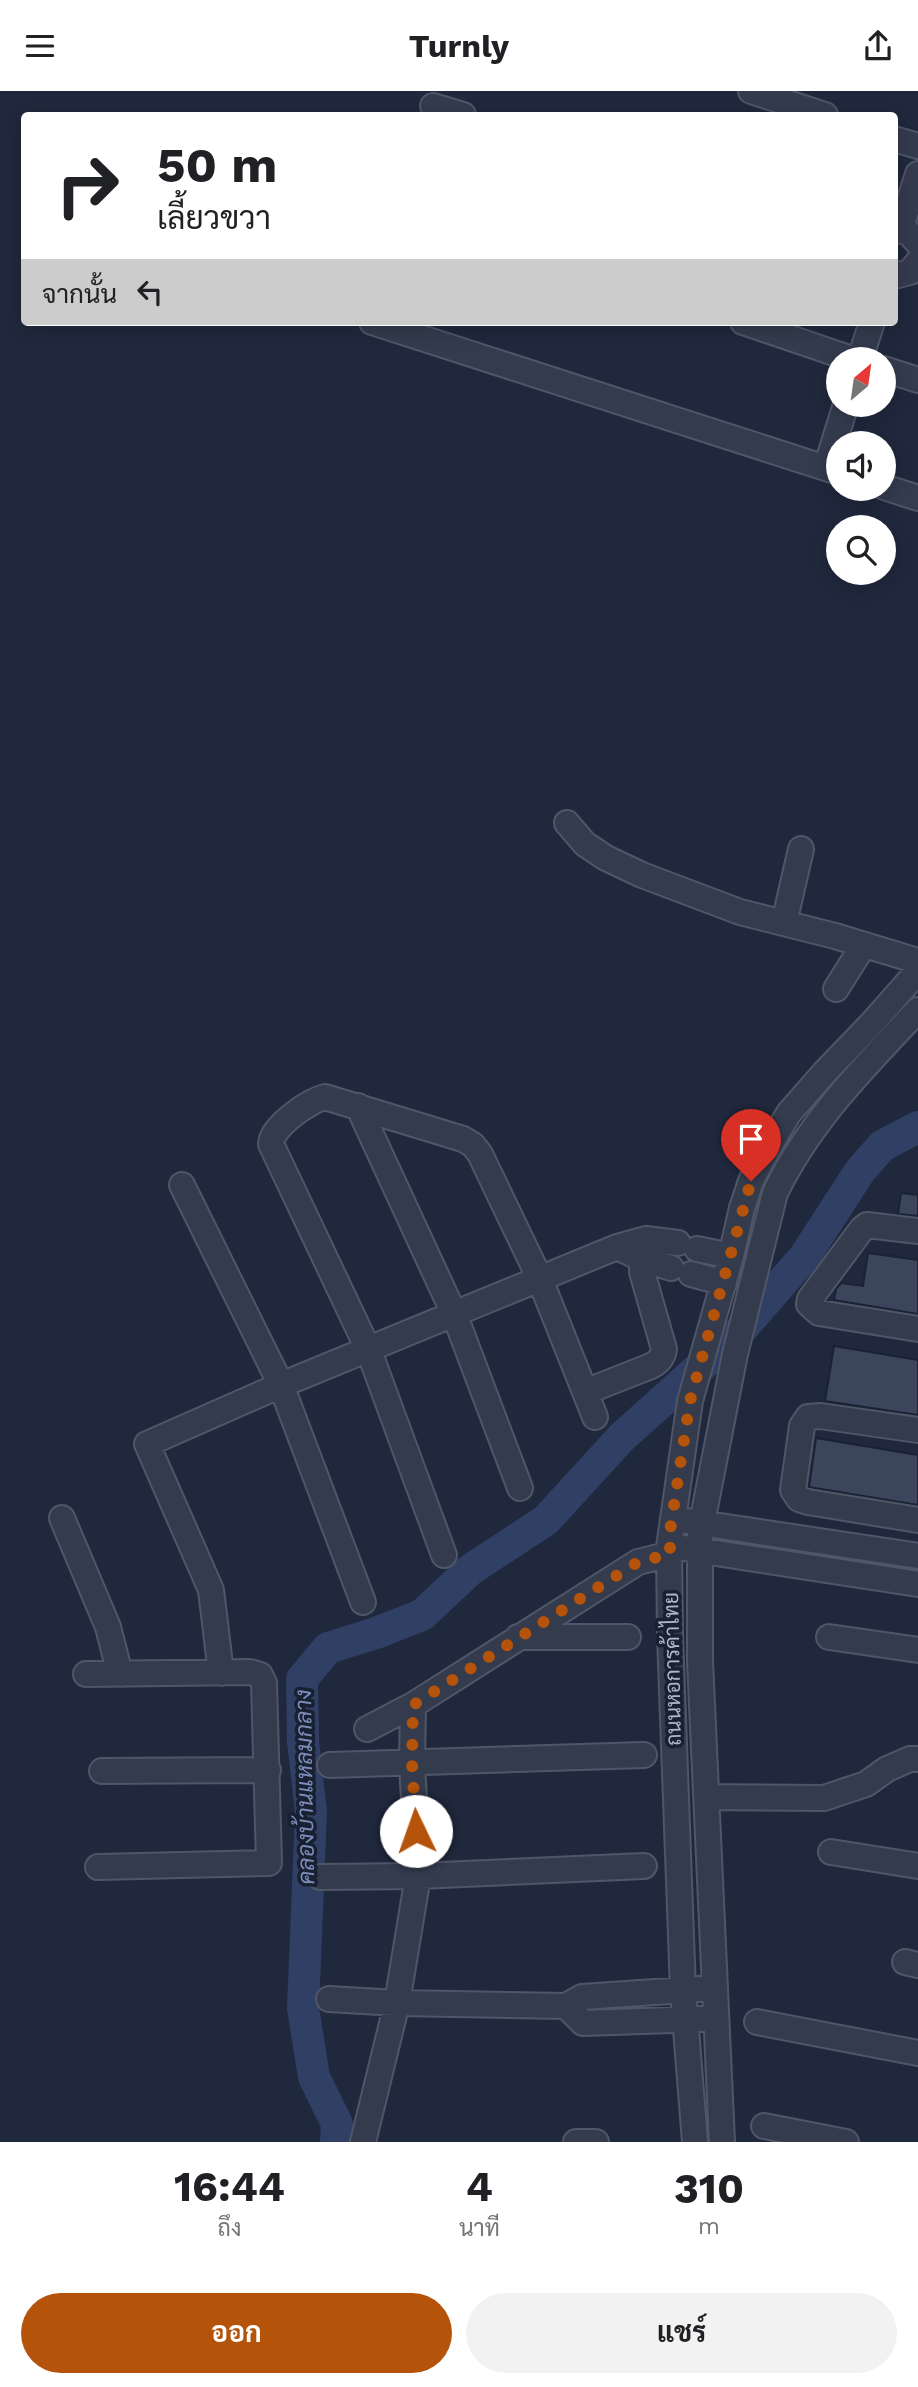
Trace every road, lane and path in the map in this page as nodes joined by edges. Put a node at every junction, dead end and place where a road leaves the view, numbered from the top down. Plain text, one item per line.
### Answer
1 (751, 91) edge
2 (433, 104) edge
3 (455, 112) edge
4 (816, 112) edge
5 (898, 140) edge
6 (918, 146) edge
7 (918, 174) edge
8 (904, 234) edge
9 (918, 262) edge
10 (898, 275) edge
11 (384, 326) edge
12 (755, 326) edge
13 (871, 326) edge
14 (864, 347) edge
15 (826, 350) edge
16 (896, 373) edge
17 (918, 380) edge
18 (826, 468) edge
19 (896, 491) edge
20 (918, 498) edge
21 (567, 823) dead end
22 (800, 849) dead end
23 (784, 923) junction
24 (863, 946) junction
25 (918, 961) edge
26 (918, 971) edge
27 (836, 989) dead end
28 (918, 1010) edge
29 (358, 1105) junction
30 (182, 1185) dead end
31 (918, 1231) edge
32 (644, 1249) junction
33 (731, 1256) junction
34 (539, 1277) junction
35 (724, 1283) junction
36 (454, 1316) junction
37 (712, 1323) junction
38 (918, 1329) edge
39 (737, 1347) junction
40 (369, 1351) junction
41 (281, 1385) junction
42 (585, 1392) junction
43 (595, 1417) dead end
44 (918, 1430) edge
45 (520, 1488) dead end
46 (62, 1518) dead end
47 (672, 1519) junction
48 (918, 1520) edge
49 (702, 1523) junction
50 (778, 1534) junction
51 (700, 1549) junction
52 (670, 1550) junction
53 (444, 1555) dead end
54 (918, 1556) edge
55 (777, 1562) junction
56 (918, 1584) edge
57 (363, 1602) dead end
58 (518, 1637) junction
59 (628, 1637) dead end
60 (829, 1637) dead end
61 (918, 1650) edge
62 (221, 1673) junction
63 (86, 1674) dead end
64 (120, 1674) junction
65 (413, 1705) junction
66 (366, 1729) dead end
67 (644, 1755) dead end
68 (918, 1759) edge
69 (412, 1763) junction
70 (330, 1765) dead end
71 (268, 1770) junction
72 (102, 1772) dead end
73 (707, 1797) junction
74 (831, 1852) dead end
75 (644, 1866) dead end
76 (918, 1866) edge
77 (98, 1867) dead end
78 (418, 1876) junction
79 (320, 1877) dead end
80 (714, 1988) junction
81 (683, 1991) junction
82 (329, 1999) dead end
83 (397, 2003) junction
84 (566, 2006) junction
85 (716, 2018) junction
86 (686, 2020) junction
87 (757, 2022) dead end
88 (918, 2053) edge
89 (764, 2126) dead end
90 (363, 2142) edge
91 (576, 2142) edge
92 (596, 2142) edge
93 (695, 2142) edge
94 (722, 2142) edge
95 (846, 2142) edge

1 - 4 street
2 - 3 street
5 - 6 street
7 - 8 street
9 - 10 street
11 - 18 street
12 - 15 street
13 - 14 street
16 - 17 street
19 - 20 street
21 - 23 street
22 - 23 street
23 - 24 street
24 - 25 street
24 - 27 street
26 - 33 street, ถนนหอการค้าไทย
28 - 39 street, ถนนหอการค้าไทย
29 - 34 street
29 - 36 street
29 - 40 street
30 - 41 street
31 - 38 street
32 - 33 street
32 - 34 street
32 - 35 street
32 - 42 street
33 - 35 street, ถนนหอการค้าไทย
34 - 36 street
34 - 42 street
35 - 37 street, ถนนหอการค้าไทย
36 - 40 street
36 - 45 street
37 - 39 street
37 - 47 street, ถนนหอการค้าไทย
39 - 49 street, ถนนหอการค้าไทย
40 - 41 street
40 - 53 street
41 - 57 street
41 - 62 street
42 - 43 street
44 - 48 street
46 - 64 street
47 - 49 street
47 - 52 street, ถนนหอการค้าไทย
49 - 50 street
49 - 51 street, ถนนหอการค้าไทย
50 - 54 street
50 - 55 street
51 - 52 street
51 - 55 street
51 - 73 street, ถนนหอการค้าไทย
52 - 58 street
52 - 81 street, ถนนหอการค้าไทย
55 - 56 street
58 - 59 street
58 - 65 street
60 - 61 street
62 - 64 street
62 - 71 street
63 - 64 street
65 - 66 street
65 - 69 street
67 - 69 street
68 - 73 street
69 - 70 street
69 - 78 street
71 - 72 street
71 - 77 street
73 - 80 street, ถนนหอการค้าไทย
74 - 76 street
75 - 78 street
78 - 79 street
78 - 83 street
80 - 81 street
80 - 85 street, ถนนหอการค้าไทย
81 - 84 street
81 - 86 street, ถนนหอการค้าไทย
82 - 83 street
83 - 84 street
83 - 90 street
84 - 86 street
85 - 86 street
85 - 94 street, ถนนหอการค้าไทย
86 - 93 street, ถนนหอการค้าไทย
87 - 88 street
89 - 95 street
91 - 92 street

